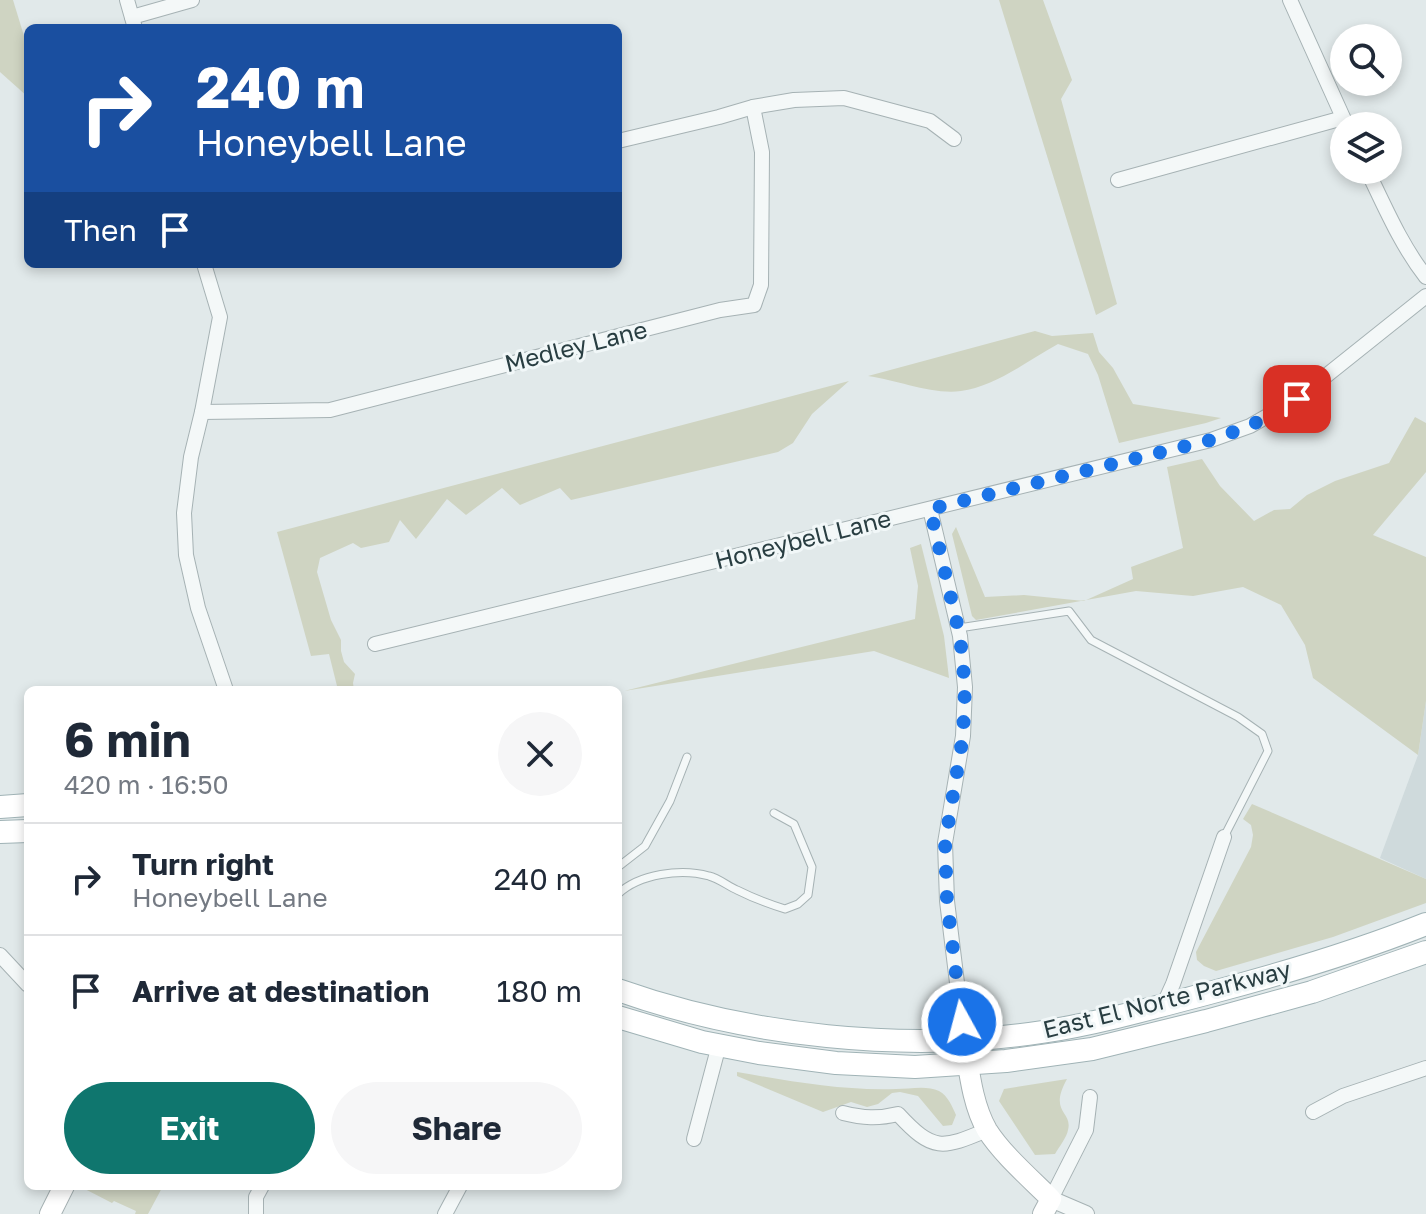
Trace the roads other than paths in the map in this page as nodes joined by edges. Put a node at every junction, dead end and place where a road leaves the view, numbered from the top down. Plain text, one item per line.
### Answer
1 (127, 0) edge
2 (192, 0) edge
3 (1290, 0) edge
4 (134, 23) edge
5 (753, 107) junction
6 (1340, 112) edge
7 (1330, 126) edge
8 (954, 139) dead end
9 (622, 140) edge
10 (1118, 180) dead end
11 (1374, 184) edge
12 (205, 268) edge
13 (1426, 277) edge
14 (1426, 296) edge
15 (202, 412) junction
16 (930, 509) junction
17 (959, 628) junction
18 (375, 644) dead end
19 (225, 686) edge
20 (687, 757) dead end
21 (24, 805) edge
22 (0, 807) edge
23 (774, 813) dead end
24 (24, 831) edge
25 (0, 832) edge
26 (1224, 837) joint
27 (622, 864) edge
28 (622, 891) edge
29 (1426, 924) edge
30 (1426, 952) edge
31 (0, 955) edge
32 (24, 981) edge
33 (622, 991) edge
34 (1163, 1006) junction
35 (622, 1018) edge
36 (964, 1040) junction
37 (719, 1045) junction
38 (968, 1064) junction
39 (1426, 1068) edge
40 (1090, 1097) dead end
41 (1313, 1112) dead end
42 (843, 1113) dead end
43 (987, 1130) junction
44 (694, 1139) dead end
45 (62, 1190) edge
46 (260, 1190) edge
47 (458, 1190) edge
48 (1047, 1206) edge
49 (256, 1212) edge
50 (50, 1214) edge
51 (445, 1214) edge
52 (1086, 1214) edge

1 - 4 street
2 - 4 street
3 - 6 street
5 - 8 street
5 - 9 street
5 - 15 street, Medley Lane
7 - 10 street
11 - 13 street
12 - 15 street
14 - 16 street, Honeybell Lane
15 - 19 street
16 - 17 street
16 - 18 street, Honeybell Lane
17 - 26 lane
17 - 36 street
20 - 27 lane
21 - 22 main road
23 - 28 lane
24 - 25 main road
26 - 34 street
29 - 34 main road, East El Norte Parkway
30 - 38 main road, East El Norte Parkway
31 - 32 street
33 - 36 main road, East El Norte Parkway
34 - 36 main road, East El Norte Parkway
35 - 37 main road, East El Norte Parkway
36 - 38 main road
37 - 38 main road, East El Norte Parkway
37 - 44 street
38 - 43 main road
39 - 41 street
40 - 48 street
42 - 43 street
43 - 48 main road
45 - 50 main road
46 - 49 street
47 - 51 street
48 - 52 street

